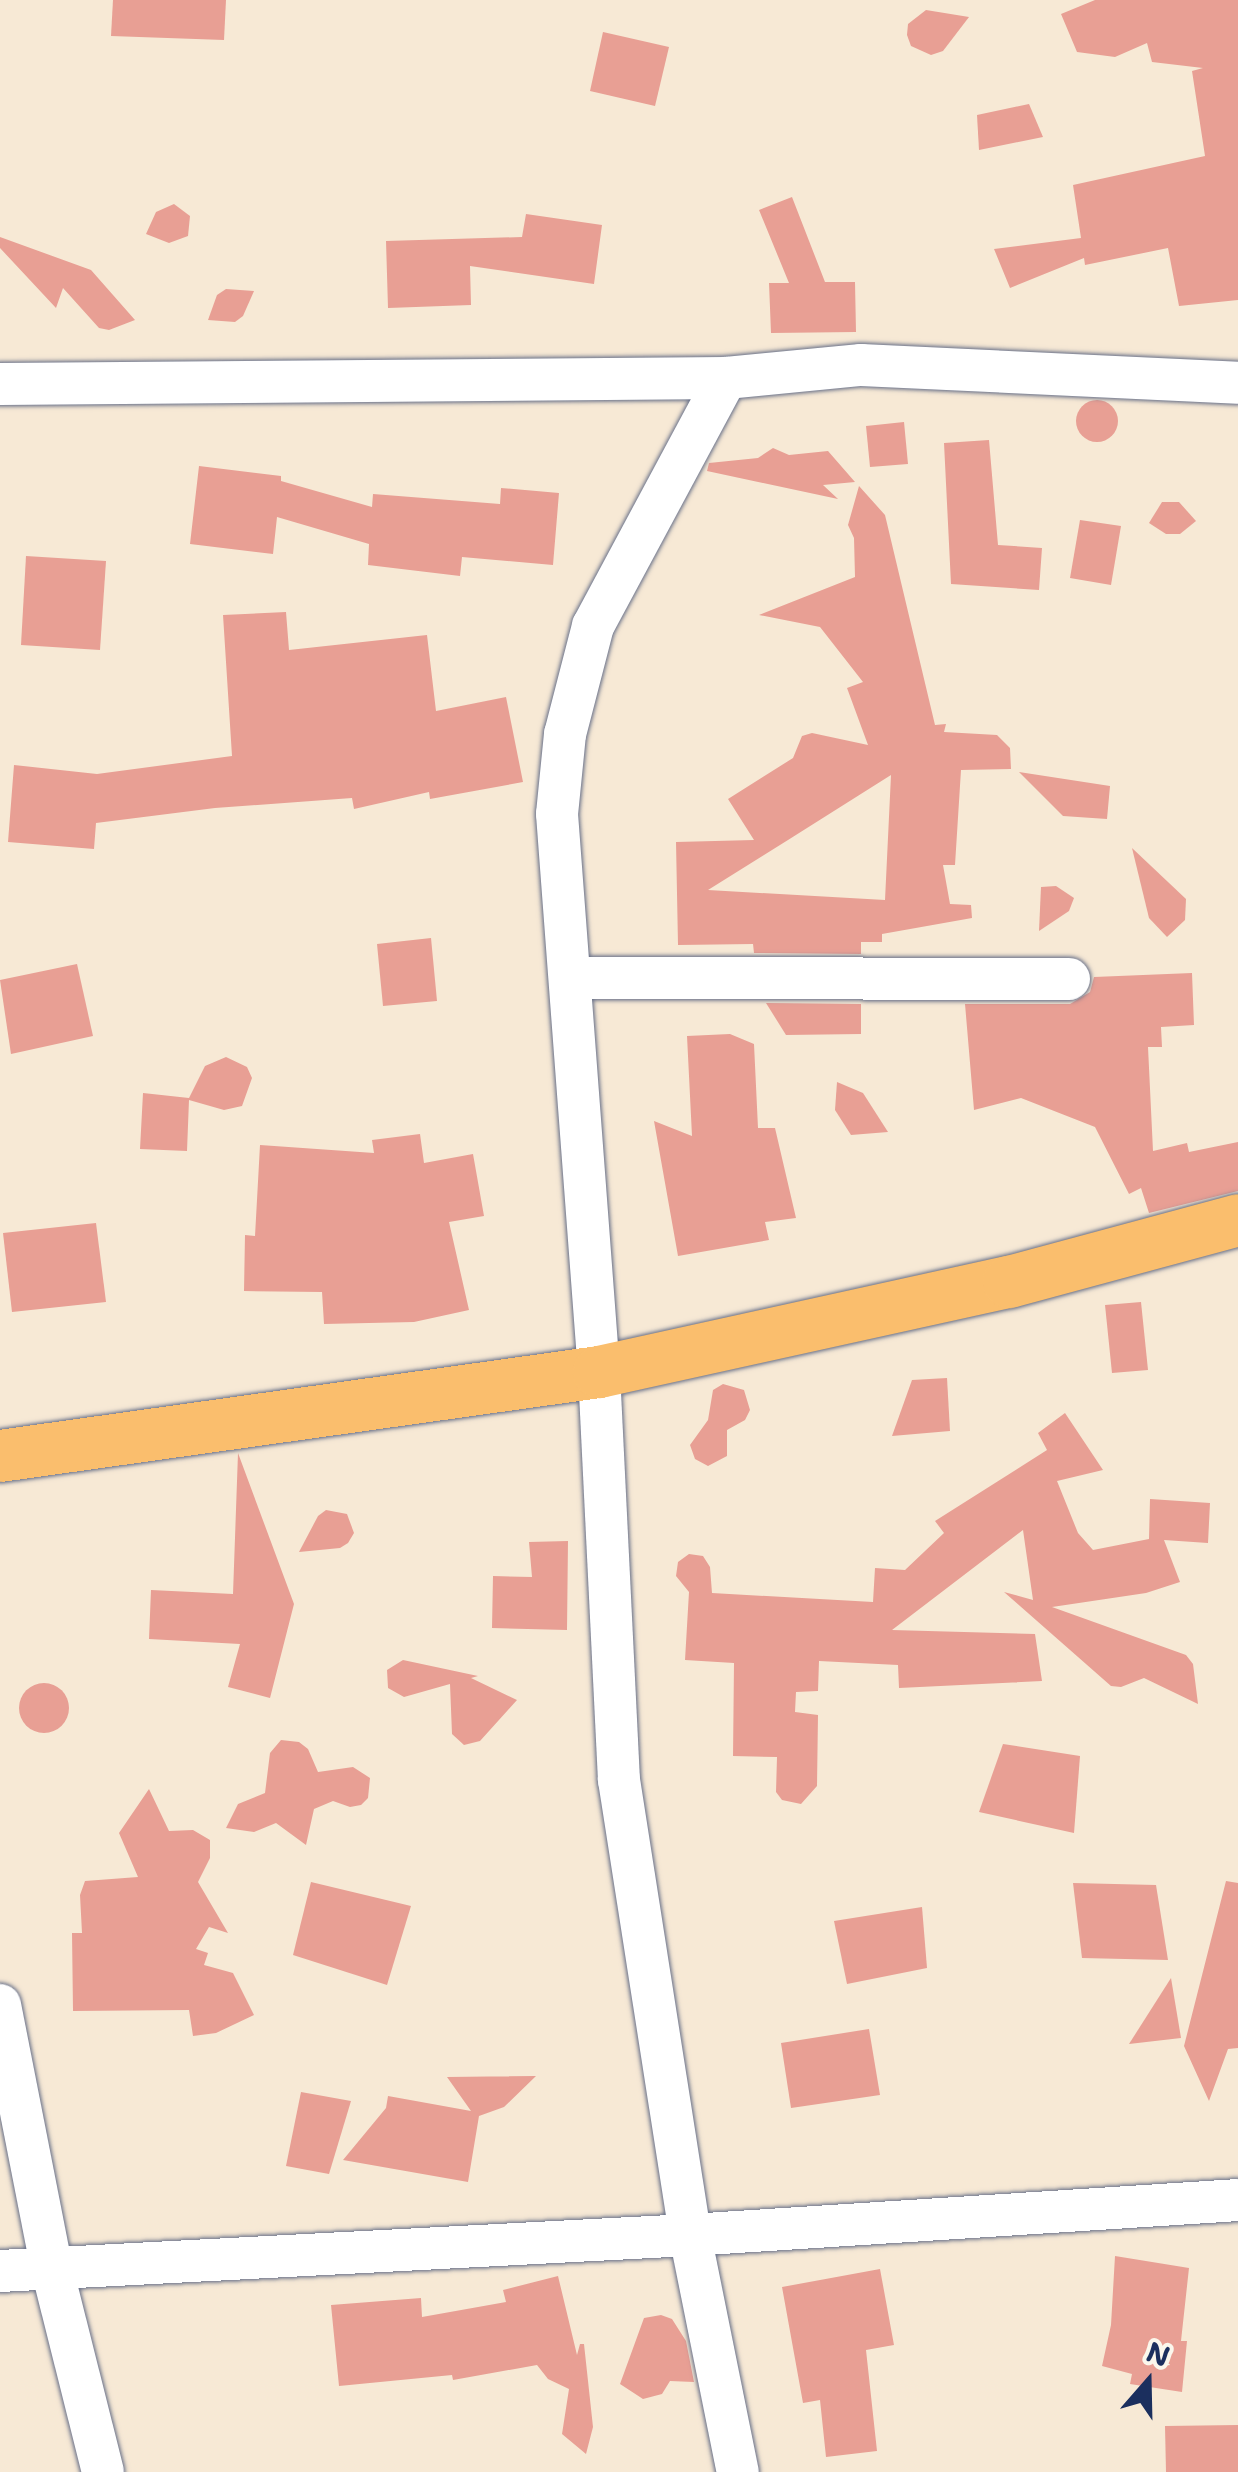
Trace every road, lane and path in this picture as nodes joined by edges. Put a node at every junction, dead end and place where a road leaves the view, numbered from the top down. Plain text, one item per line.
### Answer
1 (726, 378) junction
2 (1238, 383) edge
3 (0, 384) edge
4 (570, 978) junction
5 (1069, 980) dead end
6 (1238, 1220) edge
7 (600, 1372) junction
8 (0, 1456) edge
9 (0, 2004) edge
10 (1238, 2200) edge
11 (690, 2235) junction
12 (51, 2265) junction
13 (0, 2271) edge
14 (103, 2472) edge
15 (738, 2472) edge

1 - 2 street
1 - 3 street
1 - 4 street
4 - 5 street
4 - 7 street
6 - 7 main road
7 - 8 main road
7 - 11 street
9 - 12 street
10 - 11 street
11 - 12 street
11 - 15 street
12 - 13 street
12 - 14 street

